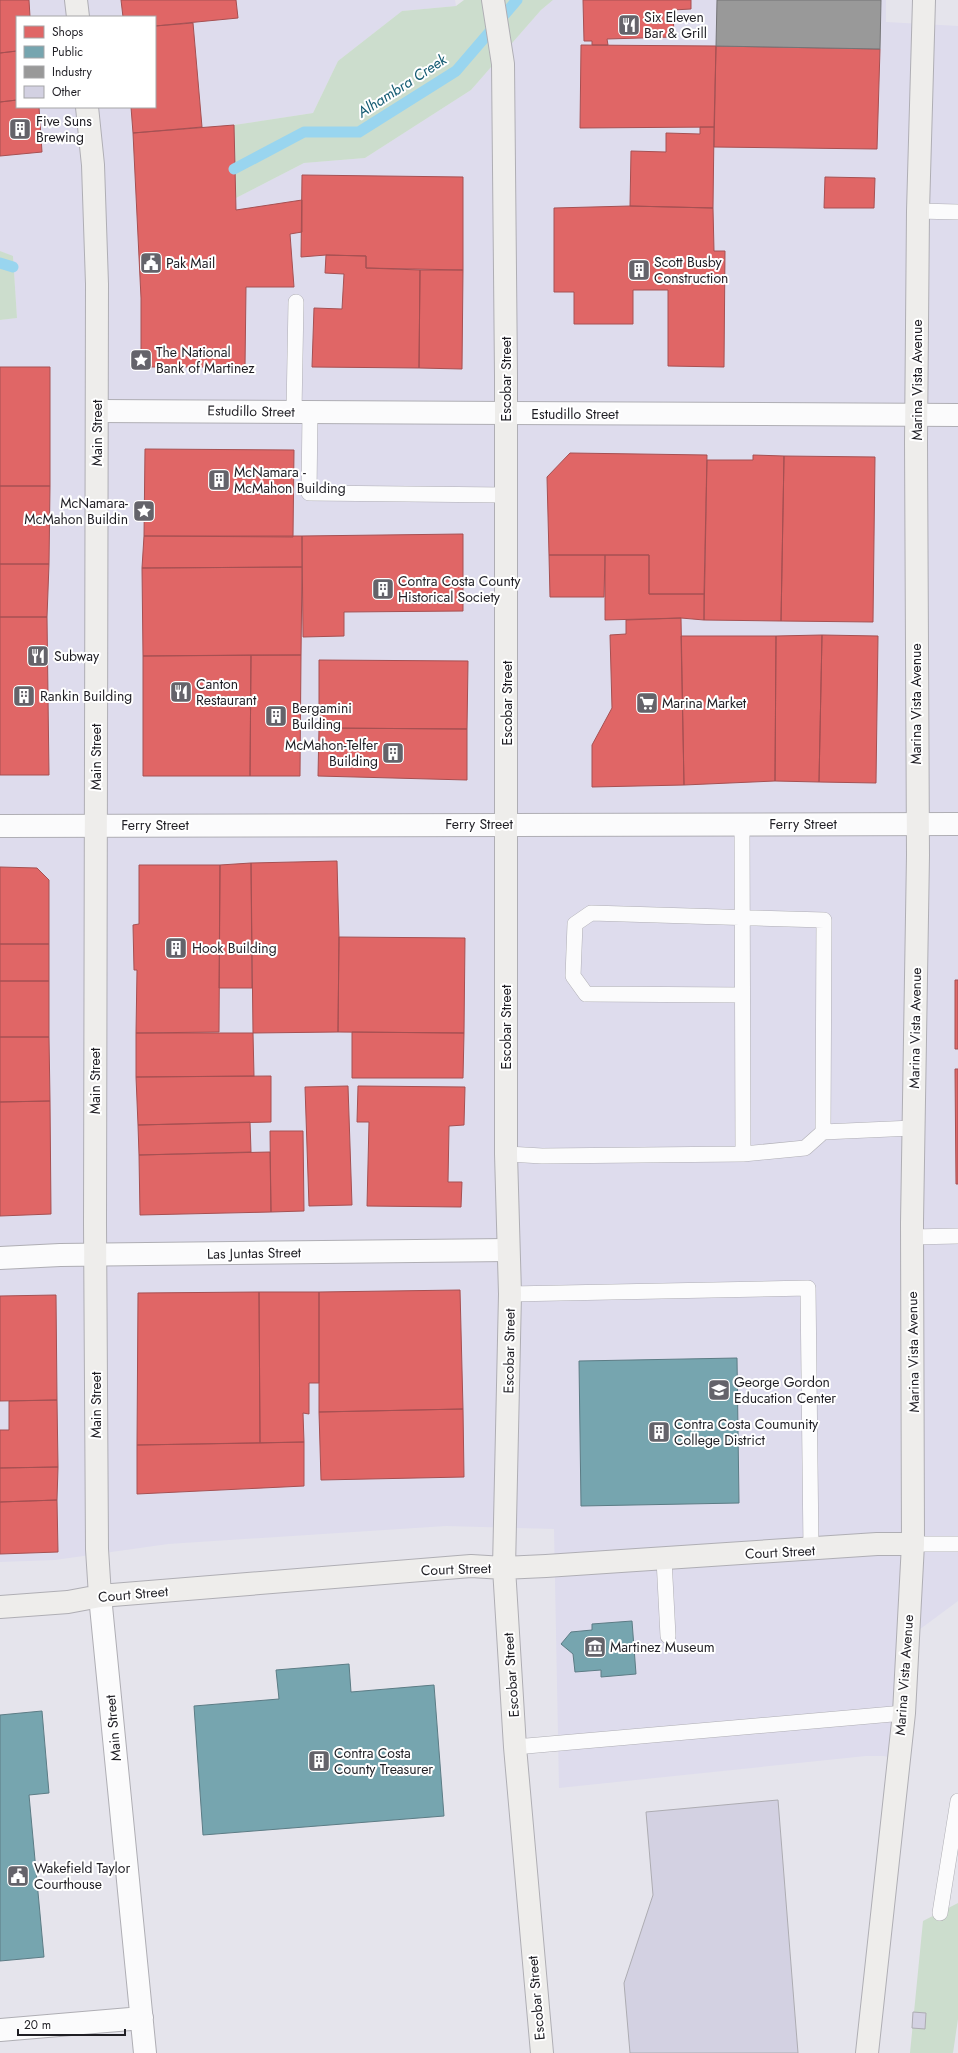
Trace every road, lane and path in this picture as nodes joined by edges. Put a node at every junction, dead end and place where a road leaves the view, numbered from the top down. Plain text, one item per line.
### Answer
1 (76, 0) edge
2 (493, 0) edge
3 (924, 0) edge
4 (78, 16) edge
5 (87, 108) edge
6 (918, 211) junction
7 (958, 212) edge
8 (296, 302) dead end
9 (97, 411) junction
10 (302, 412) junction
11 (505, 413) junction
12 (958, 415) edge
13 (917, 416) junction
14 (505, 495) junction
15 (917, 823) junction
16 (507, 824) junction
17 (742, 824) junction
18 (958, 824) edge
19 (95, 825) junction
20 (0, 826) edge
21 (742, 916) junction
22 (742, 994) junction
23 (913, 1128) junction
24 (823, 1132) junction
25 (506, 1154) junction
26 (743, 1154) junction
27 (958, 1236) edge
28 (912, 1237) junction
29 (508, 1250) junction
30 (96, 1255) junction
31 (0, 1258) edge
32 (510, 1294) junction
33 (913, 1544) junction
34 (958, 1544) edge
35 (811, 1549) junction
36 (664, 1559) junction
37 (504, 1568) junction
38 (100, 1596) junction
39 (0, 1607) edge
40 (668, 1636) dead end
41 (904, 1713) junction
42 (516, 1747) junction
43 (958, 1801) edge
44 (940, 1913) dead end
45 (142, 2018) junction
46 (0, 2030) edge
47 (144, 2053) edge
48 (542, 2053) edge
49 (867, 2053) edge

1 - 4 main road
2 - 11 main road, Escobar Street
3 - 6 main road, Marina Vista Avenue
5 - 9 main road, Main Street
6 - 7 lane
6 - 13 main road, Marina Vista Avenue
8 - 10 lane
9 - 10 street, Estudillo Street
9 - 19 main road, Main Street
10 - 11 street, Estudillo Street
10 - 14 lane
11 - 13 street, Estudillo Street
11 - 14 main road, Escobar Street
12 - 13 street, Estudillo Street
13 - 15 main road, Marina Vista Avenue
14 - 16 main road, Escobar Street
15 - 17 street, Ferry Street
15 - 18 street, Ferry Street
15 - 23 main road, Marina Vista Avenue
16 - 17 street, Ferry Street
16 - 19 street, Ferry Street
16 - 25 main road, Escobar Street
17 - 21 lane
19 - 20 street, Ferry Street
19 - 30 main road, Main Street
21 - 22 lane
21 - 22 lane
21 - 24 lane
22 - 26 lane
23 - 24 lane
23 - 28 main road, Marina Vista Avenue
24 - 26 lane
25 - 26 lane
25 - 29 main road, Escobar Street
27 - 28 lane
28 - 33 main road, Marina Vista Avenue
29 - 30 street, Las Juntas Street
29 - 32 main road, Escobar Street
30 - 31 street, Las Juntas Street
30 - 38 main road, Main Street
32 - 35 lane
32 - 37 main road, Escobar Street
33 - 34 lane
33 - 35 main road, Court Street
33 - 41 main road, Marina Vista Avenue
35 - 36 main road, Court Street
36 - 37 main road, Court Street
36 - 40 lane
37 - 38 main road, Court Street
37 - 42 main road, Escobar Street
38 - 39 main road, Court Street
38 - 45 street, Main Street
41 - 42 lane
41 - 49 main road, Marina Vista Avenue
42 - 48 main road, Escobar Street
43 - 44 lane
45 - 46 street
45 - 47 street, Main Street

